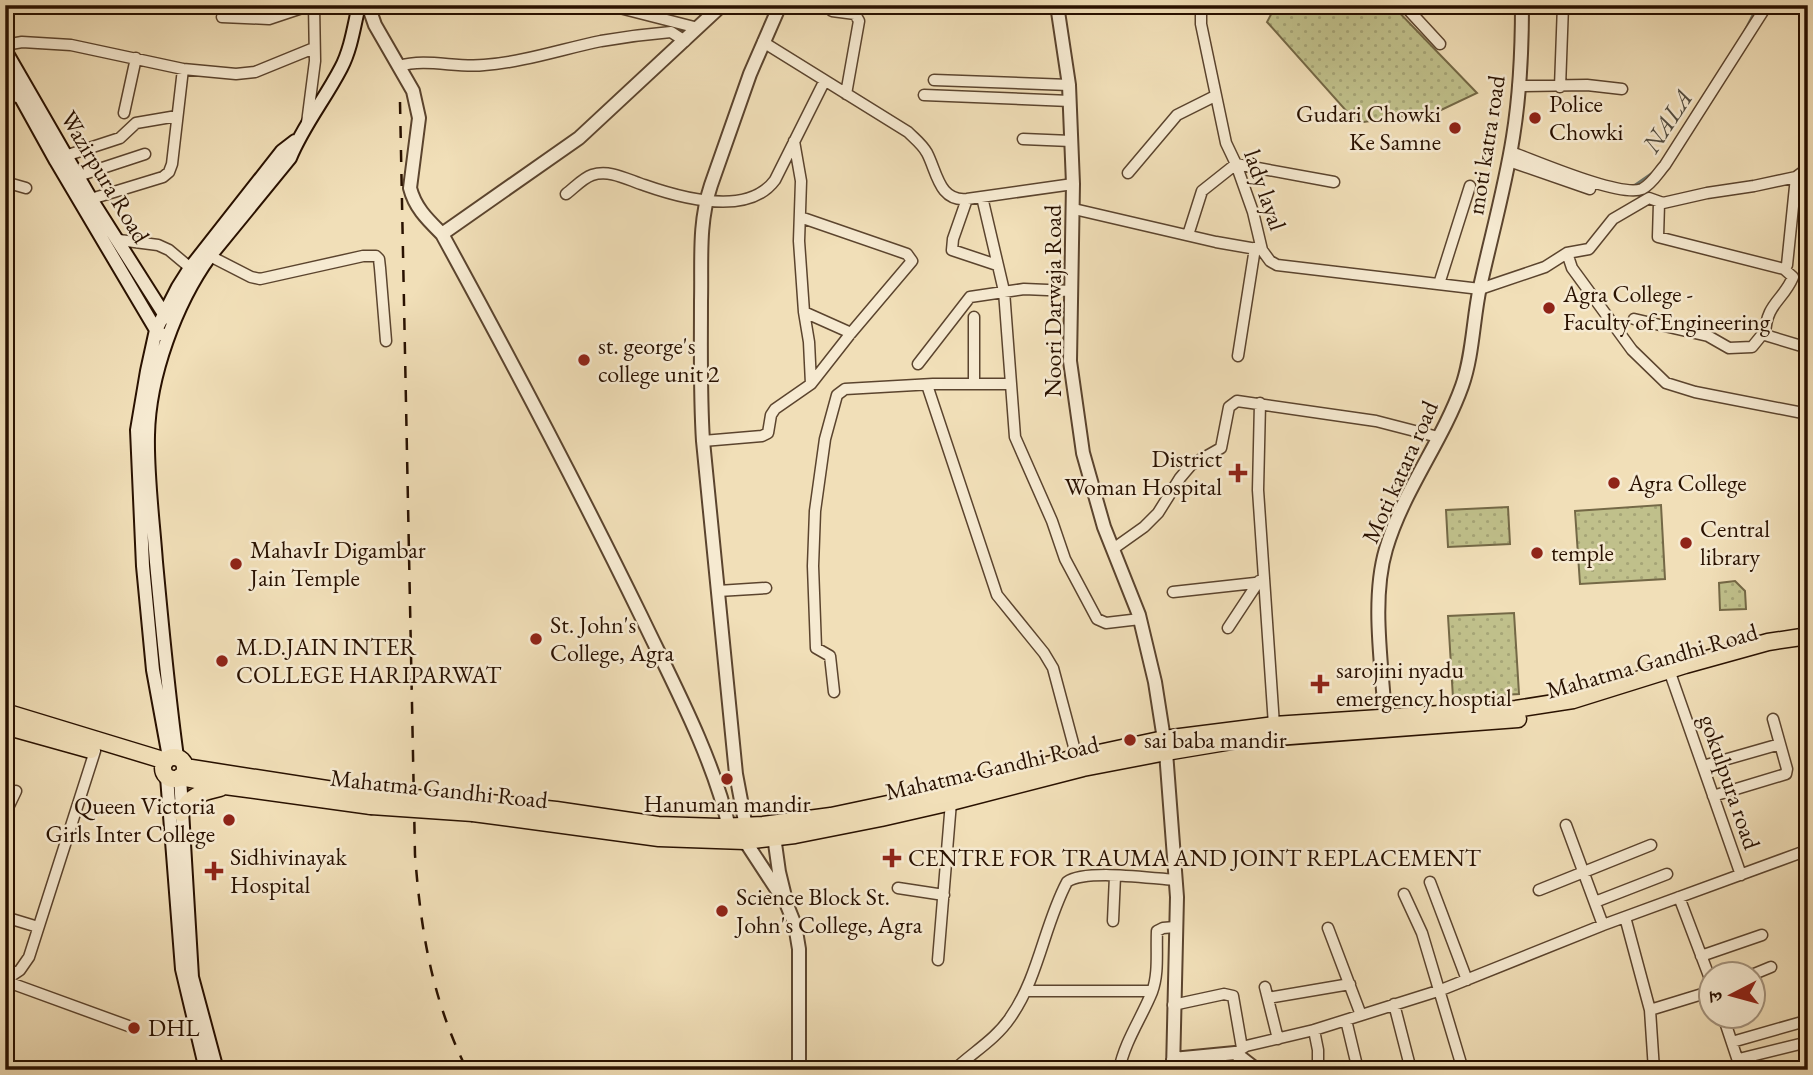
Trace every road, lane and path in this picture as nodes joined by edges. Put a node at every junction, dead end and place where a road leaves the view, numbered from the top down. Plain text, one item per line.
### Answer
1 (313, 5) edge
2 (359, 5) edge
3 (368, 5) edge
4 (608, 5) edge
5 (722, 5) edge
6 (780, 5) edge
7 (829, 5) edge
8 (1057, 5) edge
9 (1201, 5) edge
10 (1404, 5) edge
11 (1521, 5) edge
12 (1563, 5) edge
13 (1767, 5) edge
14 (222, 17) dead end
15 (698, 28) junction
16 (685, 41) junction
17 (763, 43) junction
18 (1440, 44) dead end
19 (5, 45) edge
20 (314, 48) junction
21 (5, 50) edge
22 (136, 58) junction
23 (399, 66) junction
24 (183, 68) junction
25 (5, 69) edge
26 (934, 80) dead end
27 (824, 82) junction
28 (1069, 85) junction
29 (1518, 86) junction
30 (1560, 87) junction
31 (1622, 89) dead end
32 (5, 94) edge
33 (846, 94) junction
34 (924, 96) dead end
35 (1215, 96) junction
36 (21, 98) junction
37 (1070, 101) junction
38 (124, 113) dead end
39 (177, 116) junction
40 (307, 126) junction
41 (298, 138) junction
42 (1023, 139) dead end
43 (794, 141) junction
44 (1071, 141) junction
45 (145, 154) dead end
46 (1510, 156) junction
47 (61, 158) junction
48 (1236, 164) junction
49 (1808, 168) edge
50 (1128, 173) dead end
51 (1796, 177) junction
52 (73, 178) junction
53 (5, 182) edge
54 (1334, 182) dead end
55 (1073, 184) junction
56 (1470, 186) dead end
57 (26, 188) dead end
58 (1590, 189) dead end
59 (1640, 190) junction
60 (566, 194) dead end
61 (982, 197) junction
62 (91, 199) junction
63 (967, 199) junction
64 (706, 201) junction
65 (1643, 201) junction
66 (1659, 203) junction
67 (1074, 209) junction
68 (800, 217) junction
69 (442, 234) junction
70 (1188, 236) junction
71 (119, 240) junction
72 (1259, 249) junction
73 (1567, 253) junction
74 (210, 257) junction
75 (997, 265) junction
76 (1784, 269) junction
77 (194, 271) junction
78 (1439, 284) junction
79 (1480, 289) junction
80 (1004, 291) junction
81 (1071, 291) junction
82 (804, 312) junction
83 (974, 317) dead end
84 (169, 318) junction
85 (1634, 319) dead end
86 (156, 330) junction
87 (851, 333) junction
88 (1765, 335) junction
89 (168, 338) junction
90 (386, 341) dead end
91 (1808, 348) edge
92 (1238, 356) dead end
93 (918, 364) dead end
94 (811, 384) junction
95 (974, 384) junction
96 (1010, 384) junction
97 (927, 385) junction
98 (1260, 403) junction
99 (1808, 414) edge
100 (1438, 437) junction
101 (703, 441) junction
102 (1113, 550) junction
103 (1259, 581) junction
104 (766, 588) dead end
105 (718, 591) junction
106 (1173, 592) dead end
107 (1140, 619) junction
108 (1228, 628) dead end
109 (1808, 636) edge
110 (1808, 646) edge
111 (1671, 675) junction
112 (834, 692) dead end
113 (5, 712) edge
114 (1385, 717) junction
115 (1773, 719) dead end
116 (1274, 725) junction
117 (5, 726) edge
118 (1780, 744) junction
119 (1165, 746) junction
120 (95, 751) junction
121 (1077, 758) junction
122 (1703, 766) junction
123 (173, 767) junction
124 (225, 786) junction
125 (739, 790) junction
126 (16, 791) dead end
127 (720, 796) junction
128 (1713, 796) junction
129 (371, 801) junction
130 (951, 802) junction
131 (181, 813) junction
132 (5, 814) edge
133 (1566, 825) dead end
134 (740, 831) junction
135 (773, 831) junction
136 (1651, 845) dead end
137 (1808, 850) edge
138 (1584, 871) junction
139 (1667, 874) dead end
140 (1741, 875) junction
141 (1115, 876) junction
142 (1175, 880) junction
143 (1430, 882) dead end
144 (898, 888) dead end
145 (1539, 890) dead end
146 (1404, 894) dead end
147 (944, 895) junction
148 (1679, 897) junction
149 (1595, 902) junction
150 (787, 905) junction
151 (5, 917) edge
152 (1625, 917) junction
153 (1113, 921) dead end
154 (1603, 925) junction
155 (183, 926) junction
156 (38, 927) junction
157 (1175, 927) junction
158 (1328, 928) dead end
159 (1762, 934) dead end
160 (1701, 956) junction
161 (938, 960) dead end
162 (1703, 960) edge
163 (1771, 967) dead end
164 (1768, 968) edge
165 (1467, 980) junction
166 (5, 981) edge
167 (1350, 984) junction
168 (1265, 987) dead end
169 (1152, 990) junction
170 (1441, 990) junction
171 (1026, 991) junction
172 (1698, 995) edge
173 (1268, 998) junction
174 (1394, 1004) junction
175 (1173, 1005) junction
176 (1650, 1010) junction
177 (1361, 1015) junction
178 (1346, 1020) junction
179 (1802, 1022) dead end
180 (134, 1028) dead end
181 (1314, 1030) junction
182 (1728, 1030) edge
183 (1278, 1039) junction
184 (1732, 1042) junction
185 (1808, 1042) edge
186 (205, 1047) junction
187 (1238, 1050) junction
188 (1173, 1064) edge
189 (1740, 1064) edge
190 (206, 1070) edge
191 (217, 1070) edge
192 (799, 1070) edge
193 (954, 1070) edge
194 (1119, 1070) edge
195 (1257, 1070) edge
196 (1318, 1070) edge
197 (1358, 1070) edge
198 (1410, 1070) edge
199 (1463, 1070) edge
200 (1654, 1070) edge

1 - 14 street
1 - 20 street
2 - 40 street
3 - 23 street
4 - 15 street
5 - 15 street
6 - 17 street
7 - 33 street
8 - 28 street, Noori Darwaja Road
9 - 35 street, lady layal
10 - 18 street
11 - 29 street, moti katra road
12 - 30 street
13 - 59 street
15 - 16 street
16 - 23 street
16 - 69 street
17 - 27 street
17 - 64 street
19 - 22 street
20 - 24 street
20 - 40 street
21 - 47 street, Wazirpura Road
22 - 24 street
22 - 38 street
23 - 69 street
24 - 39 street
25 - 36 street, Wazirpura Road
26 - 28 street
27 - 33 street
27 - 43 street
28 - 37 street, Noori Darwaja Road
29 - 30 street
29 - 46 street, moti katra road
30 - 31 street
32 - 36 street
33 - 63 street
34 - 37 street
35 - 48 street, lady layal
35 - 50 street
36 - 47 street, Wazirpura Road
37 - 44 street, Noori Darwaja Road
39 - 47 street
39 - 62 street
40 - 41 street
41 - 74 street
41 - 77 street
42 - 44 street
43 - 64 street
43 - 68 street
44 - 55 street, Noori Darwaja Road
45 - 52 street
46 - 58 street, moti katra road
46 - 59 street
46 - 79 street, moti katra road
47 - 52 street, Wazirpura Road
48 - 54 street
48 - 70 street
48 - 72 street, lady layal
49 - 51 street
51 - 66 street
51 - 76 street
52 - 62 street, Wazirpura Road
52 - 86 street, Wazirpura Road
53 - 57 street
55 - 61 street
55 - 67 street, Noori Darwaja Road
56 - 78 street
59 - 65 street
60 - 64 street
61 - 63 street
61 - 75 street
62 - 71 street, Wazirpura Road
63 - 75 street
64 - 101 street
65 - 66 street
65 - 73 street
66 - 76 street
67 - 70 street
67 - 81 street, Noori Darwaja Road
68 - 82 street
68 - 87 street
69 - 127 street
70 - 72 street
71 - 77 street
71 - 84 street, Wazirpura Road
72 - 78 street, lady layal
72 - 92 street
73 - 79 street
73 - 99 street
74 - 77 street
74 - 90 street
75 - 80 street
76 - 88 street
77 - 84 street
78 - 79 street, lady layal
79 - 100 street, Moti katara road
80 - 81 street
80 - 93 street
80 - 96 street
81 - 102 street, Noori Darwaja Road
82 - 87 street
82 - 94 street
83 - 95 street
84 - 86 street
84 - 89 street
85 - 88 street
86 - 89 street, Wazirpura Road
86 - 123 street
87 - 94 street
88 - 91 street
89 - 123 street
94 - 101 street
95 - 96 street
95 - 97 street
96 - 107 street
97 - 112 street
97 - 121 street
98 - 100 street
98 - 102 street
98 - 103 street
100 - 114 street, Moti katara road
101 - 105 street
102 - 107 street, Noori Darwaja Road
103 - 106 street
103 - 108 street
103 - 116 street
104 - 105 street
105 - 125 street
107 - 119 street, Noori Darwaja Road
109 - 111 highway, Mahatma Gandhi Road
110 - 111 highway, Mahatma Gandhi Road
111 - 114 highway, Mahatma Gandhi Road
111 - 119 highway, Mahatma Gandhi Road
111 - 122 street, gokulpura road
113 - 123 highway, Mahatma Gandhi Road
114 - 116 highway, Mahatma Gandhi Road
115 - 118 street
116 - 119 highway, Mahatma Gandhi Road
117 - 120 highway, Mahatma Gandhi Road
118 - 122 street
118 - 128 street
119 - 121 highway, Mahatma Gandhi Road
119 - 130 highway, Mahatma Gandhi Road
119 - 142 street, Noori Darwaja Road
120 - 123 highway, Mahatma Gandhi Road
120 - 156 street
121 - 135 highway, Mahatma Gandhi Road
122 - 128 street, gokulpura road
123 - 124 highway, Mahatma Gandhi Road
123 - 129 highway, Mahatma Gandhi Road
123 - 131 street
123 - 155 street
124 - 129 highway, Mahatma Gandhi Road
124 - 131 highway
125 - 127 street
125 - 134 street
126 - 132 street
127 - 134 street
128 - 140 street, gokulpura road
129 - 134 highway, Mahatma Gandhi Road, bridge
130 - 135 highway, Mahatma Gandhi Road
130 - 147 street
131 - 155 street
133 - 138 street
134 - 135 highway, Mahatma Gandhi Road
134 - 150 street
135 - 150 street
136 - 138 street
137 - 140 street
138 - 145 street
138 - 149 street
139 - 149 street
140 - 148 street, gokulpura road
141 - 142 street
141 - 153 street
141 - 171 street
142 - 157 street, Noori Darwaja Road
143 - 165 street
144 - 147 street
146 - 170 street
147 - 161 street
148 - 152 street, gokulpura road
148 - 160 street
149 - 154 street
150 - 192 street
151 - 156 street
152 - 154 street, gokulpura road
152 - 176 street
154 - 165 street, gokulpura road
155 - 186 street
156 - 166 street
157 - 169 street
157 - 175 street, Noori Darwaja Road
158 - 167 street
159 - 160 street
160 - 162 street
163 - 164 street
165 - 170 street, gokulpura road
166 - 180 street
167 - 173 street
167 - 177 street
168 - 173 street
169 - 171 street
169 - 194 street
170 - 174 street, gokulpura road
170 - 199 street
171 - 193 street
172 - 176 street
173 - 183 street
174 - 177 street, gokulpura road
174 - 198 street
175 - 187 street
175 - 188 street, Noori Darwaja Road
176 - 200 street
177 - 178 street, gokulpura road
178 - 181 street, gokulpura road
178 - 197 street
179 - 184 street
181 - 183 street, gokulpura road
181 - 196 street
182 - 184 street
183 - 187 street, gokulpura road
184 - 189 street
185 - 189 street
186 - 190 street
186 - 191 street
187 - 188 street
187 - 195 street

